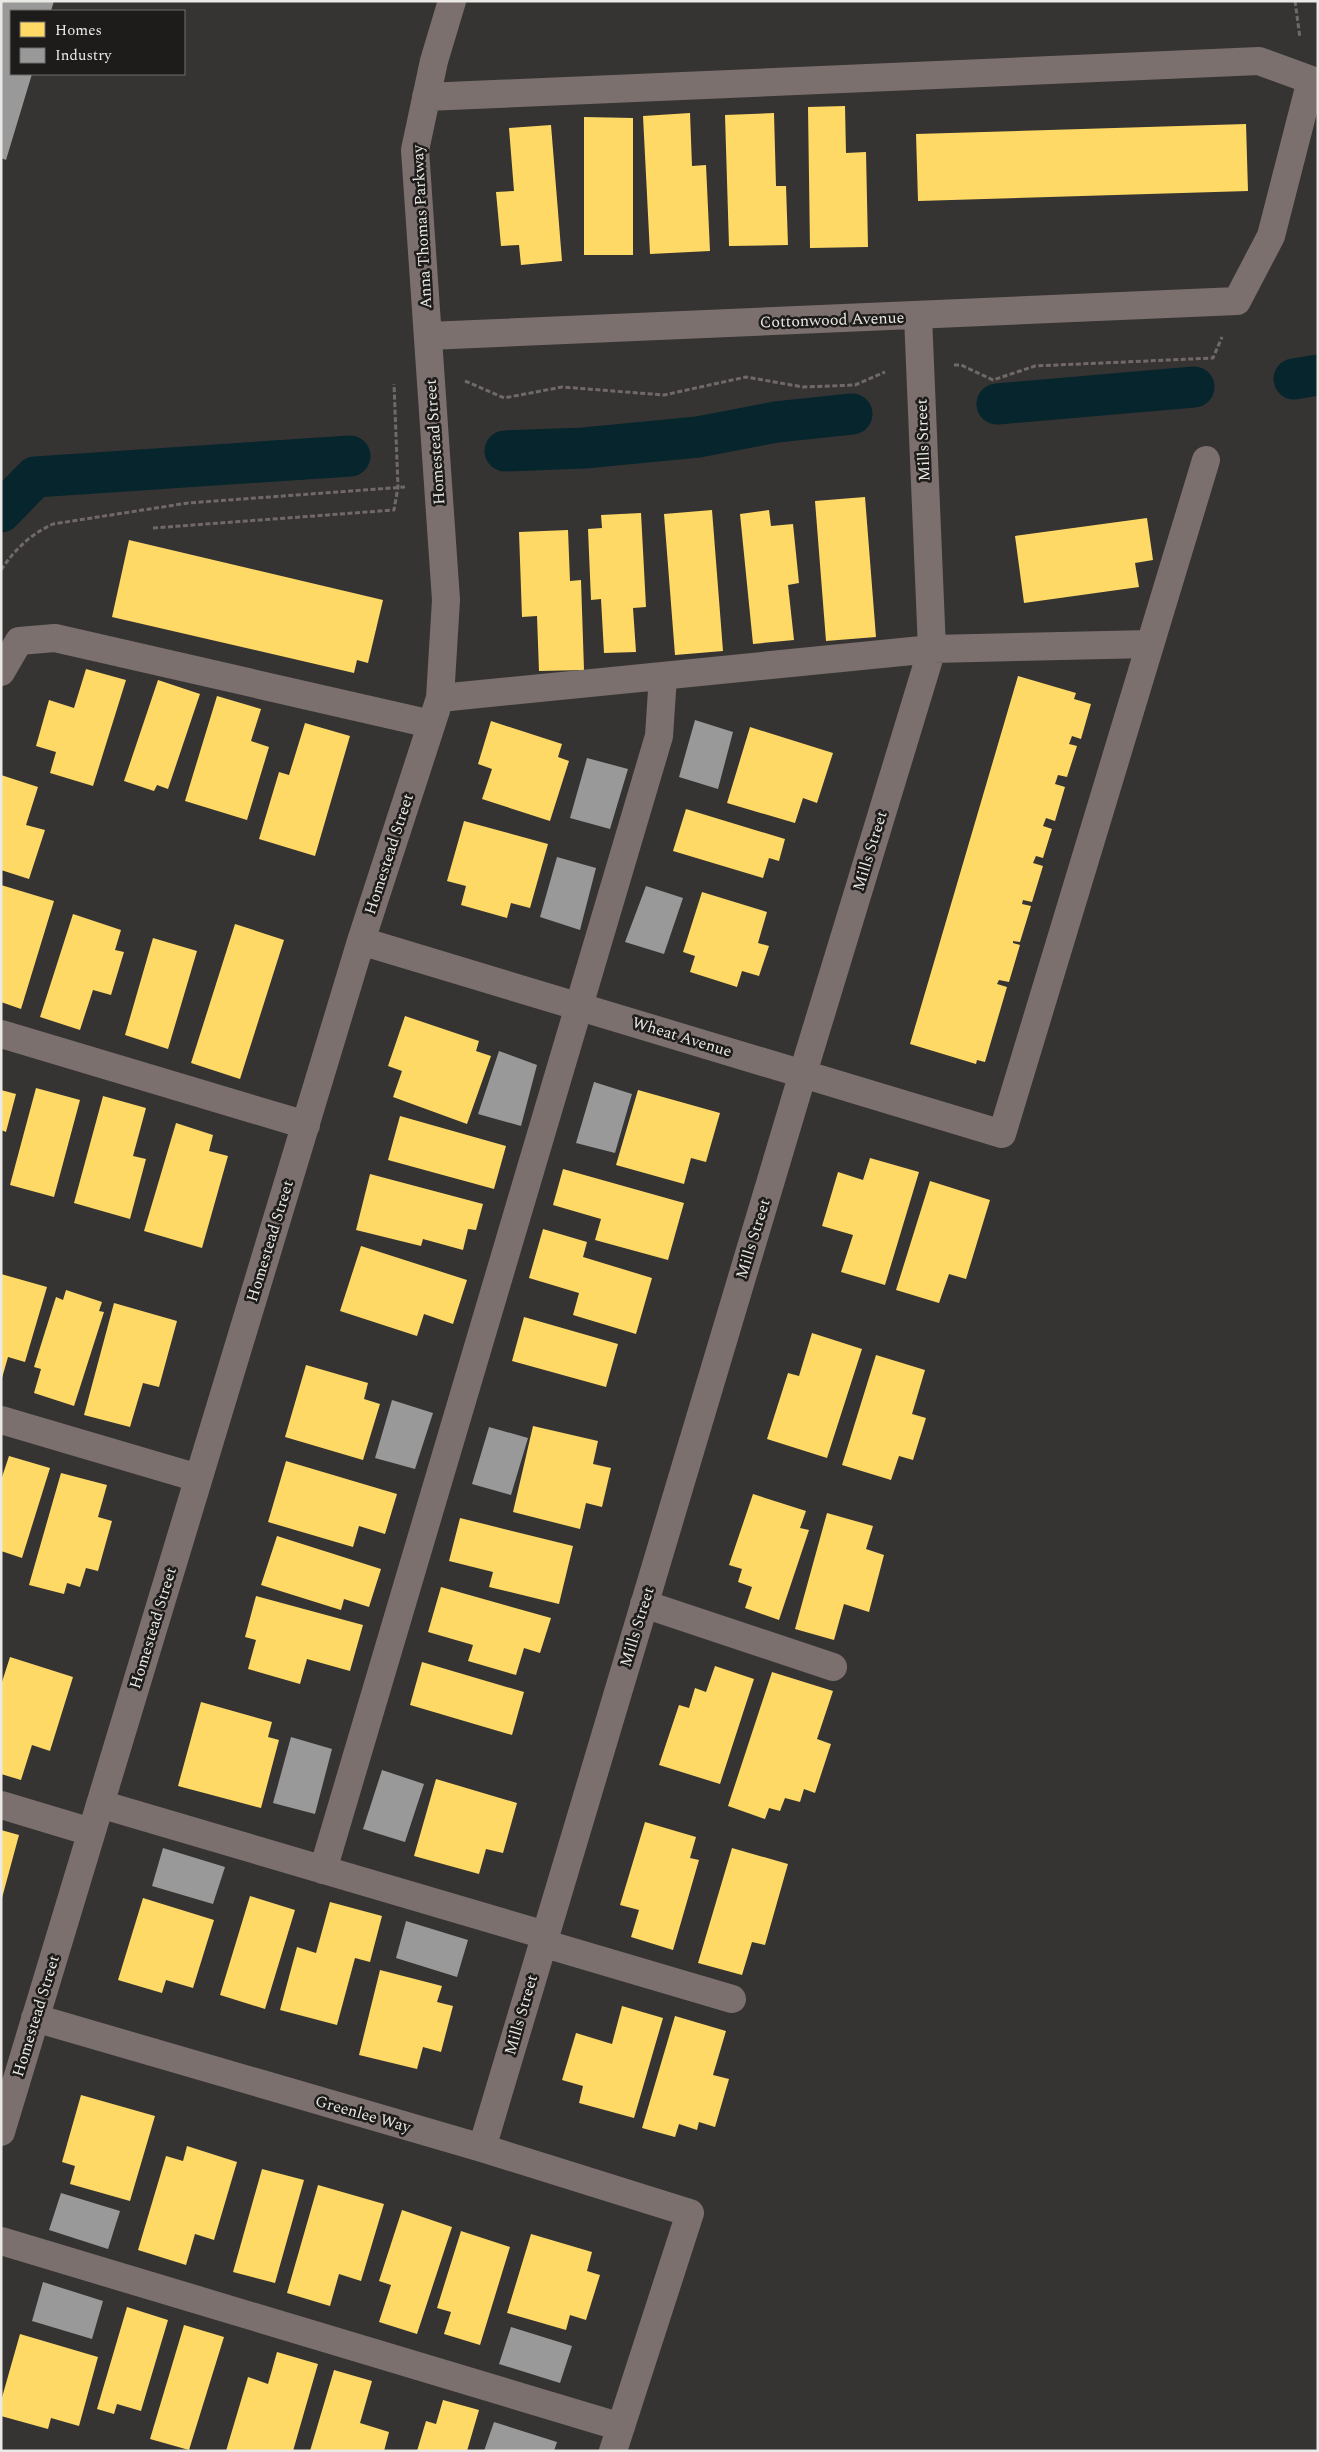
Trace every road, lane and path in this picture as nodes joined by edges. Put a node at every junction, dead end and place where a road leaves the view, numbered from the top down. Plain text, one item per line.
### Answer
1 (452, 1) edge
2 (426, 97) junction
3 (918, 316) junction
4 (428, 336) junction
5 (1214, 358) dead end
6 (920, 366) junction
7 (465, 381) dead end
8 (394, 384) dead end
9 (1206, 460) dead end
10 (437, 485) junction
11 (398, 487) junction
12 (153, 528) dead end
13 (1, 570) edge
14 (1150, 644) junction
15 (932, 649) junction
16 (1, 672) edge
17 (662, 676) junction
18 (440, 698) junction
19 (431, 724) junction
20 (361, 942) junction
21 (580, 1006) junction
22 (1, 1034) edge
23 (802, 1073) junction
24 (306, 1125) junction
25 (1, 1420) edge
26 (198, 1478) junction
27 (644, 1604) junction
28 (833, 1667) dead end
29 (1, 1804) edge
30 (100, 1804) junction
31 (92, 1832) junction
32 (323, 1870) junction
33 (544, 1939) junction
34 (732, 1999) dead end
35 (35, 2018) junction
36 (1, 2132) edge
37 (482, 2148) junction
38 (1, 2241) edge
39 (617, 2439) edge

1 - 2 street, Anna Thomas Parkway
2 - 3 street, Cottonwood Avenue
2 - 4 street, Anna Thomas Parkway
3 - 4 street, Cottonwood Avenue
3 - 6 street, Mills Street
4 - 10 street, Homestead Street
5 - 6 path
6 - 7 path
6 - 15 street, Mills Street
8 - 11 path
9 - 14 street
10 - 11 path
10 - 18 street, Homestead Street
11 - 12 path
11 - 13 path
14 - 15 street
14 - 23 street, Wheat Avenue
15 - 17 street
15 - 23 street, Mills Street
16 - 19 street
17 - 18 street
17 - 21 street
18 - 19 street, Homestead Street
19 - 20 street, Homestead Street
20 - 21 street, Wheat Avenue
20 - 24 street, Homestead Street
21 - 23 street, Wheat Avenue
21 - 32 street
22 - 24 street
23 - 27 street, Mills Street
24 - 26 street, Homestead Street
25 - 26 street
26 - 30 street, Homestead Street
27 - 28 street
27 - 33 street, Mills Street
29 - 31 street
30 - 31 street, Homestead Street
30 - 32 street
31 - 35 street, Homestead Street
32 - 33 street
33 - 34 street
33 - 37 street, Mills Street
35 - 36 street, Homestead Street
35 - 37 street, Greenlee Way
37 - 39 street, Greenlee Way
38 - 39 street

